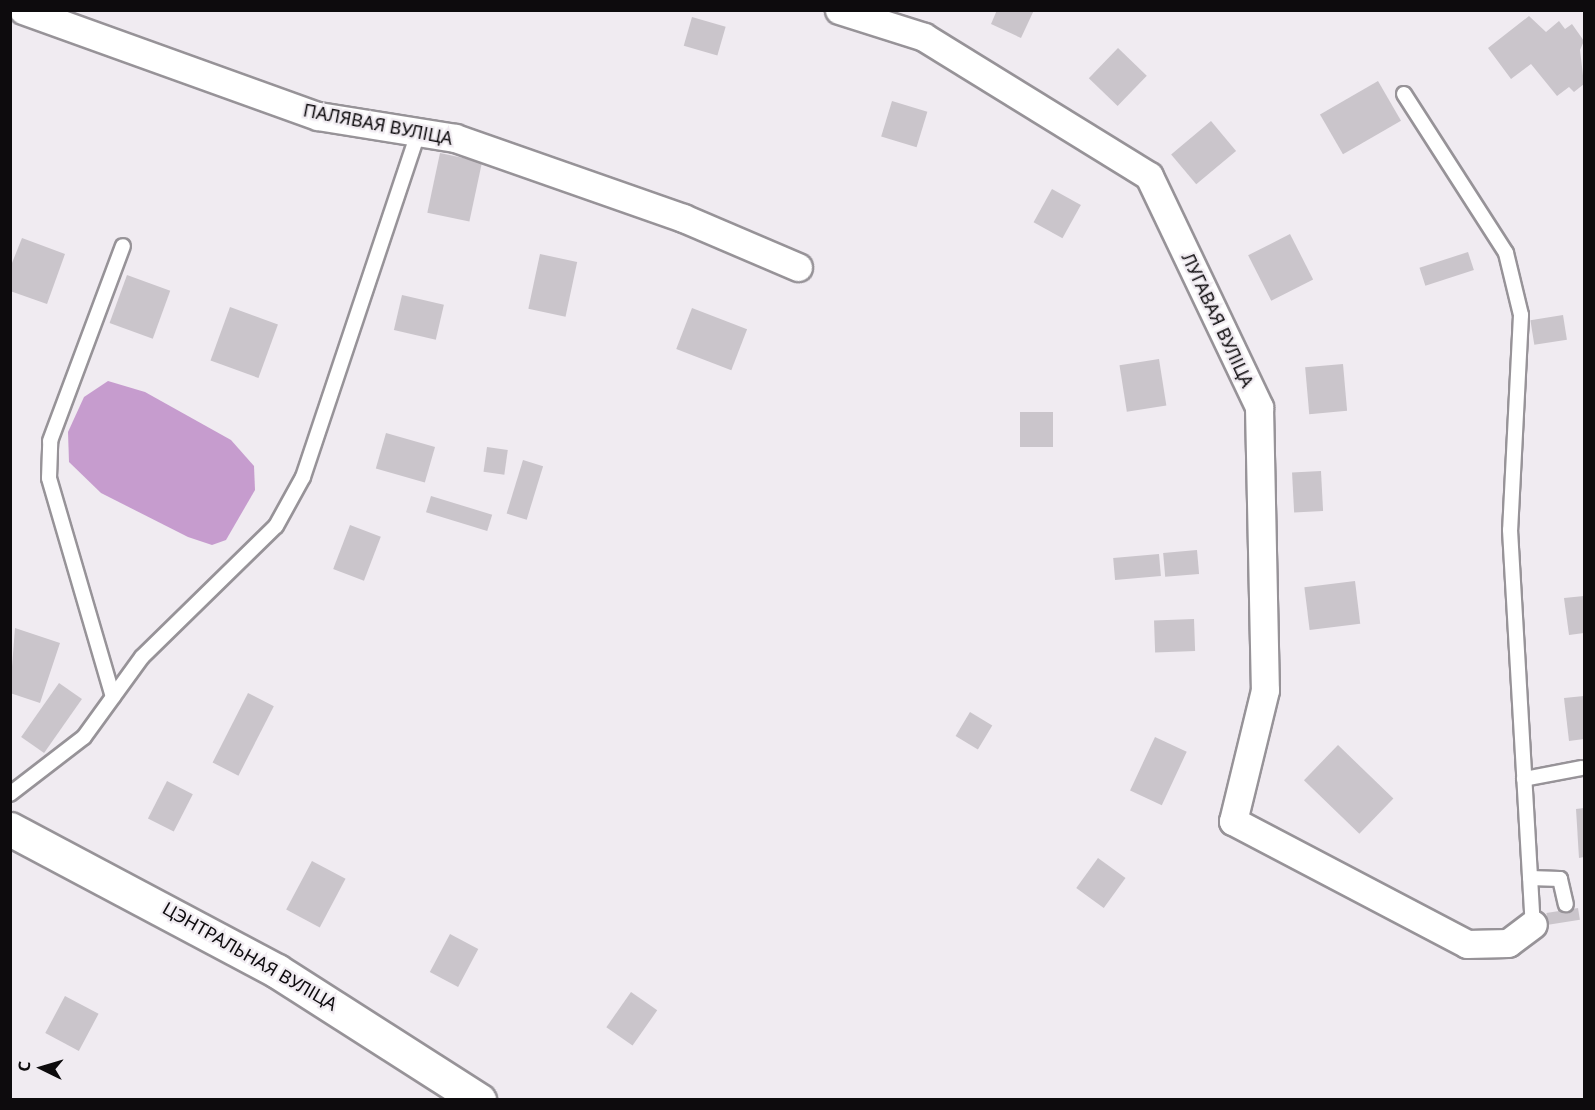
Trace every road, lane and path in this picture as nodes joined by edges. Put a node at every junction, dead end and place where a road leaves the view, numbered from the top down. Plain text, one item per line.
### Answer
1 (23, 10) edge
2 (839, 10) edge
3 (1404, 94) dead end
4 (419, 128) junction
5 (123, 246) dead end
6 (798, 267) dead end
7 (113, 697) junction
8 (1581, 768) dead end
9 (1524, 778) junction
10 (10, 794) edge
11 (10, 829) edge
12 (1530, 878) junction
13 (1566, 904) dead end
14 (1533, 924) joint
15 (479, 1100) edge

1 - 4 street, ПАЛЯВАЯ ВУЛІЦА
2 - 14 street, ЛУГАВАЯ ВУЛІЦА
3 - 9 lane
4 - 6 street, ПАЛЯВАЯ ВУЛІЦА
4 - 7 lane
5 - 7 lane
7 - 10 lane
8 - 9 lane
9 - 12 lane
11 - 15 street, ЦЭНТРАЛЬНАЯ ВУЛІЦА
12 - 13 lane
12 - 14 lane

